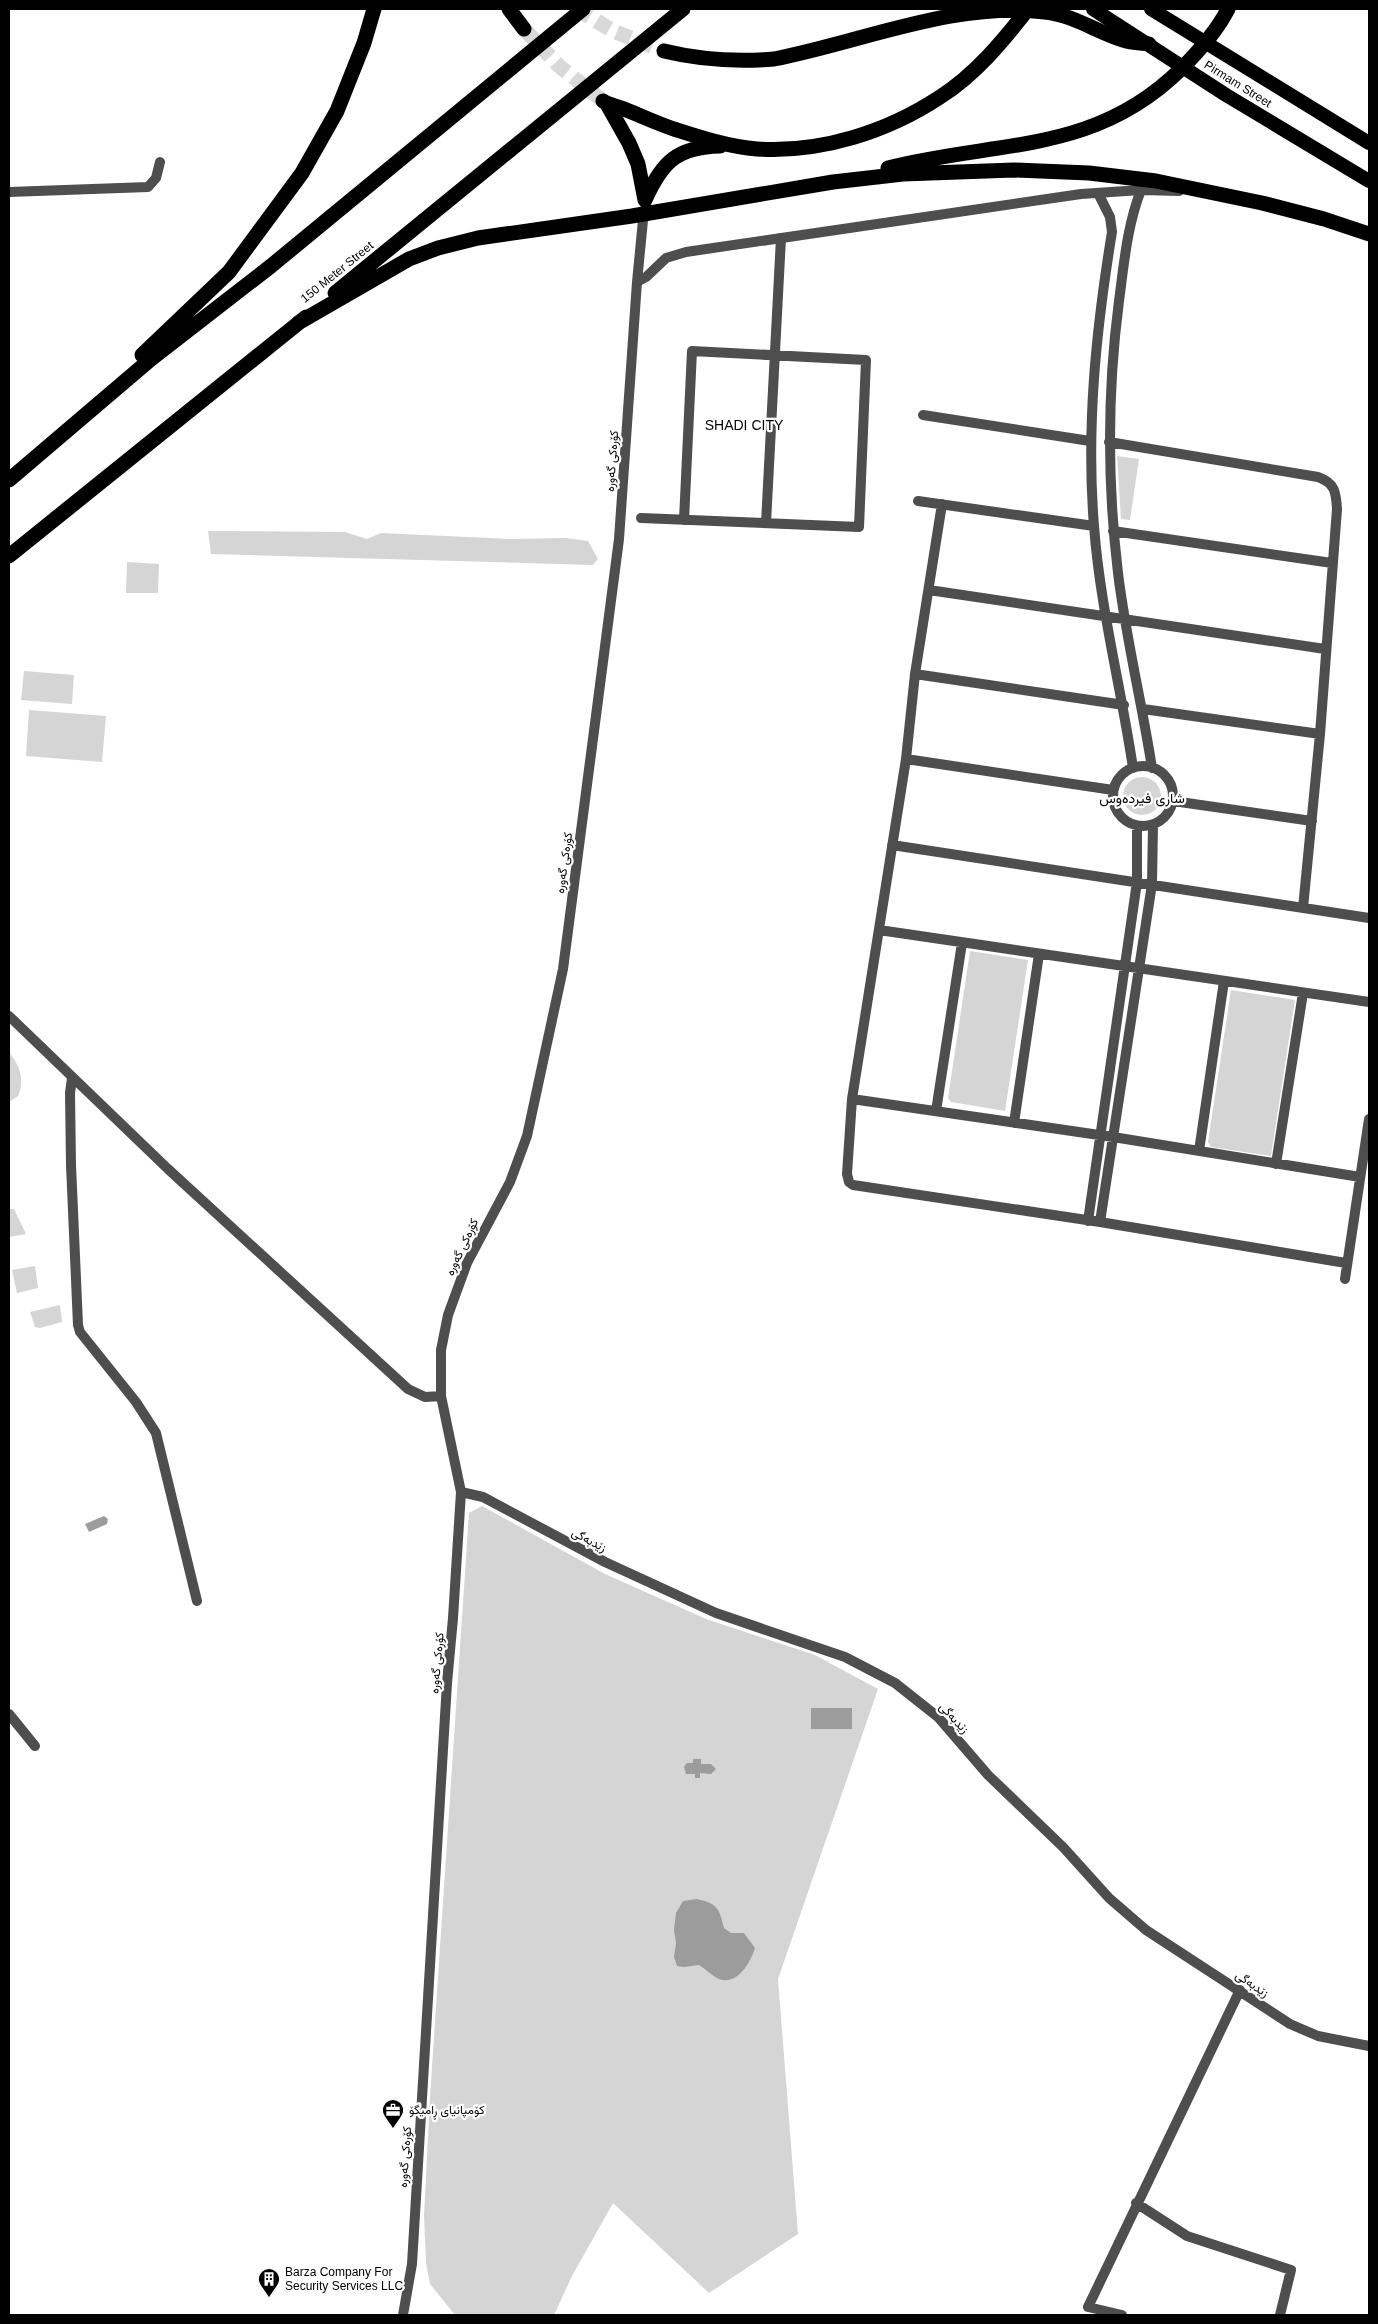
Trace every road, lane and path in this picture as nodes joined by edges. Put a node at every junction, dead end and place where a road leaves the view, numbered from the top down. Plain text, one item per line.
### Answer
1 (374, 9) edge
2 (509, 9) edge
3 (574, 9) edge
4 (583, 9) edge
5 (683, 9) edge
6 (1028, 9) edge
7 (1093, 9) edge
8 (1151, 9) edge
9 (1228, 9) edge
10 (524, 29) tunnel mouth
11 (558, 29) junction
12 (1149, 44) junction
13 (664, 51) tunnel mouth
14 (1369, 143) edge
15 (736, 146) junction
16 (160, 162) dead end
17 (1369, 181) edge
18 (833, 182) junction
19 (1141, 190) junction
20 (1202, 191) junction
21 (9, 192) edge
22 (1098, 193) junction
23 (645, 200) junction
24 (1369, 234) edge
25 (781, 238) junction
26 (637, 282) junction
27 (298, 324) junction
28 (775, 355) junction
29 (923, 415) dead end
30 (1090, 441) junction
31 (1109, 442) junction
32 (51, 446) junction
33 (9, 480) edge
34 (918, 501) dead end
35 (942, 504) junction
36 (641, 518) dead end
37 (684, 520) junction
38 (766, 523) junction
39 (1094, 526) junction
40 (1113, 530) junction
41 (9, 556) edge
42 (1332, 563) junction
43 (929, 590) junction
44 (1105, 616) junction
45 (1126, 620) junction
46 (1326, 649) junction
47 (915, 674) junction
48 (1124, 705) junction
49 (1143, 709) junction
50 (1320, 734) junction
51 (906, 759) junction
52 (1133, 768) junction
53 (1152, 768) junction
54 (1113, 790) junction
55 (1173, 801) junction
56 (1312, 821) junction
57 (1153, 824) junction
58 (1136, 826) junction
59 (892, 845) junction
60 (1138, 882) junction
61 (1152, 884) junction
62 (1303, 908) junction
63 (1369, 918) edge
64 (879, 930) junction
65 (962, 943) junction
66 (1039, 954) junction
67 (1127, 966) junction
68 (1139, 969) junction
69 (1224, 981) junction
70 (1303, 993) junction
71 (1369, 1002) edge
72 (9, 1016) edge
73 (72, 1078) junction
74 (852, 1099) junction
75 (936, 1111) junction
76 (1369, 1119) edge
77 (1014, 1123) junction
78 (1101, 1136) junction
79 (1112, 1137) junction
80 (1199, 1151) junction
81 (1276, 1164) junction
82 (1360, 1177) junction
83 (1088, 1221) junction
84 (1100, 1222) junction
85 (1346, 1263) junction
86 (1344, 1279) dead end
87 (441, 1396) junction
88 (461, 1492) junction
89 (197, 1600) dead end
90 (9, 1714) edge
91 (35, 1746) dead end
92 (1240, 1990) junction
93 (1369, 2046) edge
94 (1136, 2203) junction
95 (403, 2315) edge
96 (1122, 2315) edge
97 (1280, 2315) edge

1 - 32 highway
2 - 10 highway
3 - 11 highway
4 - 11 highway
5 - 27 highway, 150 Meter Street
6 - 15 highway
7 - 12 highway, Pirmam Street
8 - 14 highway, Pirmam Street
9 - 18 highway
11 - 32 highway
12 - 13 highway
12 - 17 highway, Pirmam Street
15 - 23 highway
15 - 23 highway
16 - 21 street
18 - 20 highway
18 - 27 highway
19 - 20 street
19 - 22 street
19 - 31 street
20 - 24 highway
22 - 25 street
22 - 30 street
23 - 26 street, کۆرەکی گەورە
25 - 26 street
25 - 28 street
26 - 87 street, کۆرەکی گەورە
27 - 41 highway, 150 Meter Street
28 - 37 street
28 - 38 street
28 - 38 street
29 - 30 street
30 - 39 street
31 - 40 street
31 - 42 street
32 - 33 highway
34 - 35 street
35 - 39 street
35 - 43 street
36 - 37 street
37 - 38 street
39 - 44 street
40 - 42 street
40 - 45 street
42 - 46 street
43 - 44 street
43 - 47 street
44 - 45 street
44 - 48 street
45 - 46 street
45 - 49 street
46 - 50 street
47 - 48 street
47 - 51 street
48 - 52 street
49 - 50 street
49 - 53 street
50 - 56 street
51 - 54 street
51 - 59 street
52 - 53 street
52 - 54 street
53 - 55 street
54 - 58 street
55 - 56 street
55 - 57 street
56 - 62 street
57 - 58 street
57 - 61 street
58 - 60 street
59 - 60 street
59 - 64 street
60 - 61 street
60 - 67 street
61 - 62 street
61 - 68 street
62 - 63 street
64 - 65 street
64 - 74 street
65 - 66 street
65 - 75 street
66 - 67 street
66 - 77 street
67 - 68 street
67 - 78 street
68 - 69 street
68 - 79 street
69 - 70 street
69 - 80 street
70 - 71 street
70 - 81 street
72 - 73 street
73 - 87 street
73 - 89 street
74 - 75 street
74 - 83 street
75 - 77 street
76 - 82 street
77 - 78 street
78 - 79 street
78 - 83 street
79 - 80 street
79 - 84 street
80 - 81 street
81 - 82 street
82 - 85 street
83 - 84 street
84 - 85 street
85 - 86 street
87 - 88 street, کۆرەکی گەورە
88 - 92 street, زێدبەگی
88 - 95 street, کۆرەکی گەورە
90 - 91 street
92 - 93 street, زێدبەگی
92 - 94 street
94 - 96 street
94 - 97 street

